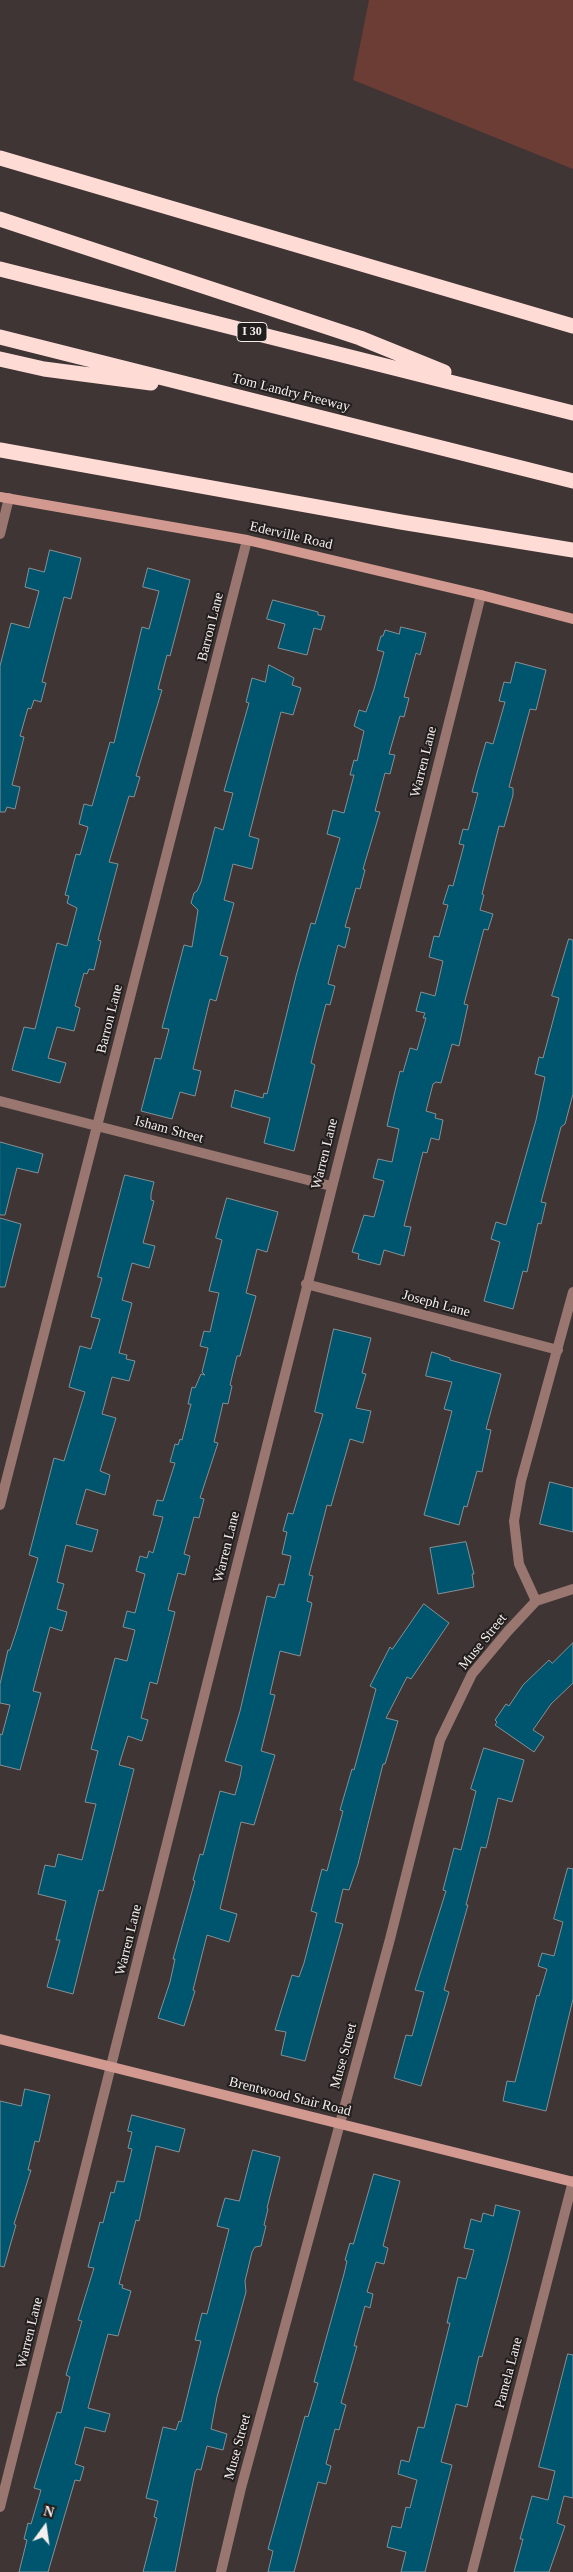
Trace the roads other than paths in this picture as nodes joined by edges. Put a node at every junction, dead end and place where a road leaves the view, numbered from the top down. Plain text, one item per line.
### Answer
1 (0, 158) edge
2 (0, 219) edge
3 (0, 269) edge
4 (573, 326) edge
5 (0, 337) edge
6 (0, 359) edge
7 (228, 394) junction
8 (504, 395) junction
9 (573, 413) edge
10 (0, 450) edge
11 (573, 481) edge
12 (5, 497) edge
13 (0, 534) edge
14 (247, 540) junction
15 (573, 550) edge
16 (481, 595) junction
17 (573, 619) edge
18 (0, 1101) edge
19 (97, 1126) junction
20 (331, 1186) junction
21 (306, 1284) junction
22 (573, 1292) edge
23 (558, 1350) junction
24 (0, 1505) edge
25 (573, 1589) edge
26 (536, 1601) junction
27 (0, 2039) edge
28 (112, 2067) junction
29 (340, 2124) junction
30 (573, 2182) edge
31 (0, 2507) edge
32 (220, 2572) edge
33 (472, 2572) edge

1 - 4 highway
2 - 8 highway
3 - 8 highway, I 30
5 - 7 highway, Tom Landry Freeway
6 - 7 highway
7 - 11 highway, Tom Landry Freeway
8 - 9 highway, I 30
10 - 15 highway
12 - 13 street
12 - 14 main road, Ederville Road
14 - 16 main road, Ederville Road
14 - 19 street, Barron Lane
16 - 17 main road, Ederville Road
16 - 20 street, Warren Lane
18 - 19 street, Isham Street
19 - 20 street, Isham Street
19 - 24 street, Barron Lane
20 - 21 street, Warren Lane
21 - 23 street, Joseph Lane
21 - 28 street, Warren Lane
22 - 23 street
23 - 26 street
25 - 26 street, Muse Street
26 - 29 street, Muse Street
27 - 28 main road, Brentwood Stair Road
28 - 29 main road, Brentwood Stair Road
28 - 31 street, Warren Lane
29 - 30 main road, Brentwood Stair Road
29 - 32 street, Muse Street
30 - 33 street, Pamela Lane

